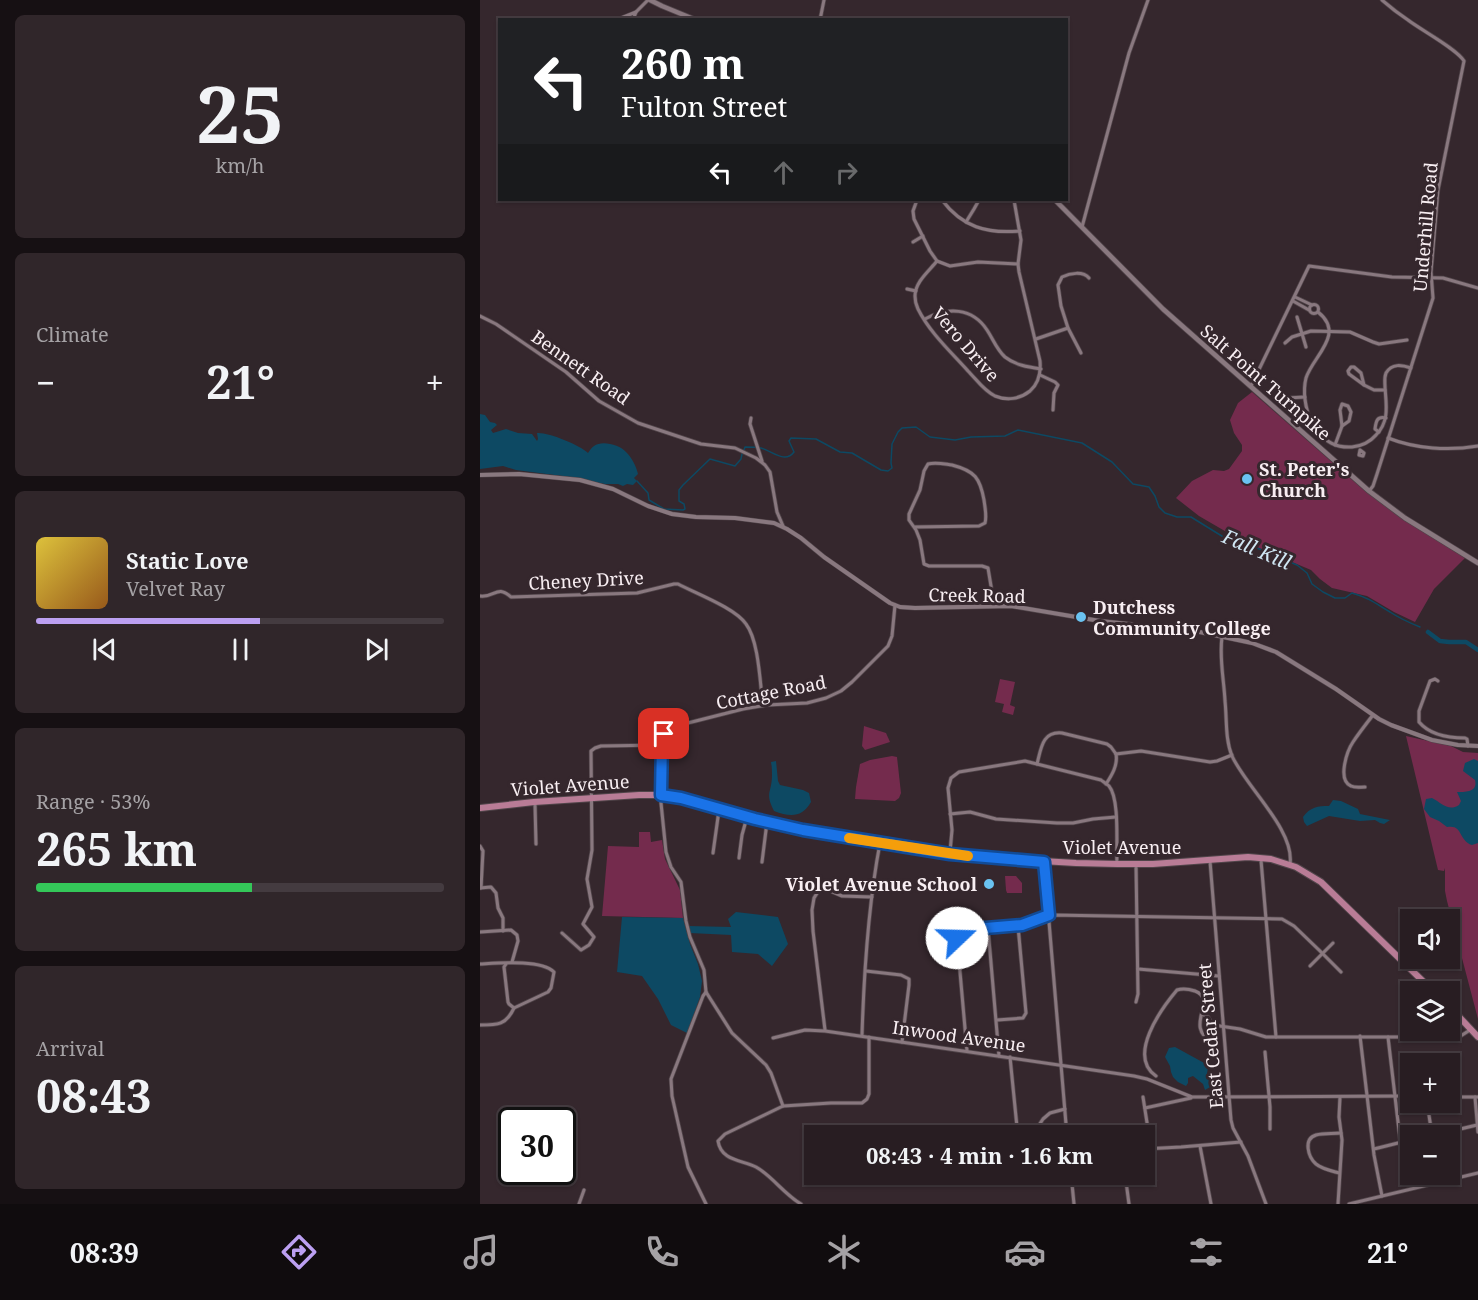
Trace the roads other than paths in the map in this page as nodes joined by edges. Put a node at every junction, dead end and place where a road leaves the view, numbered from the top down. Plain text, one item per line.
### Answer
1 (649, 0) edge
2 (824, 0) edge
3 (1148, 0) edge
4 (1382, 0) edge
5 (636, 12) junction
6 (621, 18) edge
7 (634, 18) edge
8 (691, 18) edge
9 (820, 18) edge
10 (917, 201) edge
11 (943, 201) edge
12 (978, 201) edge
13 (1014, 201) edge
14 (1056, 201) edge
15 (966, 222) junction
16 (1082, 227) junction
17 (1020, 231) junction
18 (923, 236) junction
19 (913, 242) dead end
20 (938, 261) junction
21 (1018, 264) junction
22 (1431, 277) junction
23 (1089, 278) dead end
24 (1478, 288) edge
25 (907, 289) dead end
26 (916, 291) junction
27 (1294, 299) junction
28 (1303, 304) junction
29 (1312, 305) junction
30 (1309, 310) junction
31 (1318, 312) junction
32 (480, 316) edge
33 (1298, 317) dead end
34 (925, 319) junction
35 (1068, 328) junction
36 (1329, 332) junction
37 (1302, 333) junction
38 (1035, 339) junction
39 (1407, 340) dead end
40 (1285, 343) dead end
41 (1306, 347) dead end
42 (1081, 353) dead end
43 (1411, 368) junction
44 (1041, 369) junction
45 (1040, 375) junction
46 (1364, 385) junction
47 (1251, 387) junction
48 (1385, 390) junction
49 (1305, 397) junction
50 (1287, 398) dead end
51 (1053, 410) dead end
52 (751, 418) dead end
53 (1386, 418) junction
54 (1312, 425) dead end
55 (1342, 426) junction
56 (1316, 430) dead end
57 (1379, 432) junction
58 (1388, 438) junction
59 (1335, 446) junction
60 (1478, 446) edge
61 (762, 463) junction
62 (480, 475) edge
63 (1369, 491) junction
64 (914, 527) junction
65 (784, 528) junction
66 (1478, 563) edge
67 (480, 596) edge
68 (895, 605) junction
69 (993, 606) junction
70 (1222, 637) junction
71 (1438, 681) dead end
72 (763, 706) junction
73 (1373, 715) junction
74 (662, 745) junction
75 (1468, 746) junction
76 (1478, 746) edge
77 (1116, 754) junction
78 (1232, 755) junction
79 (1037, 764) junction
80 (1106, 784) junction
81 (1365, 787) dead end
82 (661, 795) junction
83 (591, 798) junction
84 (534, 802) junction
85 (480, 808) edge
86 (719, 808) junction
87 (950, 814) junction
88 (747, 817) junction
89 (1116, 817) junction
90 (767, 822) junction
91 (880, 843) junction
92 (536, 844) dead end
93 (480, 846) edge
94 (712, 853) dead end
95 (950, 854) junction
96 (739, 858) dead end
97 (1261, 858) junction
98 (1210, 860) junction
99 (762, 862) dead end
100 (1044, 862) junction
101 (1117, 864) junction
102 (1136, 864) junction
103 (1290, 864) junction
104 (481, 888) edge
105 (872, 897) junction
106 (1049, 915) junction
107 (1137, 916) junction
108 (1214, 918) junction
109 (1266, 919) junction
110 (1018, 926) junction
111 (988, 928) junction
112 (503, 931) junction
113 (480, 932) edge
114 (562, 933) dead end
115 (1333, 944) dead end
116 (1322, 954) junction
117 (510, 963) junction
118 (480, 964) edge
119 (1310, 966) dead end
120 (1138, 969) junction
121 (866, 971) junction
122 (1341, 972) dead end
123 (1219, 976) junction
124 (1423, 981) edge
125 (706, 992) junction
126 (1136, 1002) dead end
127 (514, 1008) junction
128 (1202, 1014) junction
129 (1460, 1018) edge
130 (997, 1020) junction
131 (480, 1025) edge
132 (1223, 1026) junction
133 (1471, 1029) junction
134 (825, 1030) junction
135 (862, 1036) junction
136 (1360, 1036) junction
137 (869, 1037) junction
138 (1276, 1037) junction
139 (1388, 1037) junction
140 (1478, 1037) edge
141 (773, 1038) dead end
142 (902, 1042) junction
143 (1213, 1042) dead end
144 (967, 1051) junction
145 (1265, 1052) dead end
146 (999, 1056) junction
147 (1010, 1057) junction
148 (1062, 1065) junction
149 (1149, 1071) junction
150 (1156, 1076) dead end
151 (1143, 1078) junction
152 (1367, 1096) junction
153 (1395, 1096) junction
154 (1400, 1096) edge
155 (1143, 1097) dead end
156 (1192, 1097) junction
157 (1269, 1097) junction
158 (1340, 1097) junction
159 (1460, 1097) edge
160 (1476, 1097) edge
161 (1229, 1098) junction
162 (783, 1106) junction
163 (1145, 1108) junction
164 (1065, 1109) junction
165 (1017, 1125) edge
166 (1040, 1125) edge
167 (1066, 1125) edge
168 (1147, 1125) edge
169 (1477, 1125) edge
170 (1270, 1128) dead end
171 (1460, 1129) edge
172 (1478, 1131) edge
173 (1341, 1133) junction
174 (1241, 1142) junction
175 (1400, 1143) joint
176 (1200, 1146) junction
177 (1155, 1149) edge
178 (1373, 1149) junction
179 (1339, 1173) junction
180 (1478, 1173) edge
181 (1072, 1185) edge
182 (1126, 1185) edge
183 (584, 1190) dead end
184 (1382, 1196) junction
185 (1367, 1202) edge
186 (579, 1204) edge
187 (706, 1204) edge
188 (801, 1204) edge
189 (1074, 1204) edge
190 (1129, 1204) edge
191 (1211, 1204) edge
192 (1266, 1204) edge
193 (1338, 1204) edge
194 (1349, 1204) edge

1 - 5 street
1 - 8 main road
2 - 9 street
3 - 16 street
4 - 22 street, Underhill Road
5 - 6 street
5 - 7 street
10 - 18 street
11 - 15 street
12 - 15 street
13 - 17 street
14 - 16 main road, Salt Point Turnpike
15 - 17 street
16 - 47 main road, Salt Point Turnpike
17 - 21 street
18 - 19 street
18 - 20 street
20 - 21 street
20 - 26 street
21 - 38 street
22 - 24 street
22 - 27 street
22 - 43 street, Underhill Road
23 - 35 street
25 - 26 street
26 - 34 street, Vero Drive
27 - 28 street
27 - 47 street
28 - 29 street
28 - 30 street
29 - 30 street
29 - 31 street
30 - 31 street
31 - 36 street
32 - 61 street, Bennett Road
33 - 37 street
34 - 44 street
34 - 45 street, Vero Drive
35 - 38 street
35 - 42 street
36 - 37 street
36 - 39 street
36 - 49 street
37 - 40 street
37 - 41 street
38 - 44 street
43 - 48 street
43 - 58 street, Underhill Road
44 - 45 street
45 - 51 street
46 - 46 street
46 - 48 street
47 - 63 main road, Salt Point Turnpike
48 - 53 street
49 - 50 street
49 - 54 street
52 - 61 street
53 - 57 street
53 - 57 street
55 - 55 street
55 - 59 street
56 - 59 street
57 - 59 street
58 - 60 street
58 - 63 street, Underhill Road
61 - 65 street
62 - 65 street, Creek Road
63 - 66 main road, Salt Point Turnpike
64 - 64 street
64 - 69 street
65 - 68 street, Creek Road
67 - 72 street, Cheney Drive
68 - 69 street, Creek Road
68 - 72 street, Cottage Road
69 - 70 street, Creek Road
70 - 73 street, Creek Road
70 - 78 street
71 - 75 street
72 - 74 street, Cottage Road
73 - 75 street, Creek Road
73 - 81 street
74 - 82 street
74 - 83 street
75 - 76 street, Creek Road
77 - 78 street
77 - 79 street
77 - 80 street
78 - 103 street
79 - 80 street
79 - 87 street
80 - 89 street
82 - 83 main road, Violet Avenue
82 - 86 main road, Violet Avenue
82 - 125 street
83 - 84 main road, Violet Avenue
83 - 114 street
84 - 85 main road, Violet Avenue
84 - 92 street
86 - 88 main road, Violet Avenue
86 - 94 street
87 - 89 street
87 - 95 street
88 - 90 main road, Violet Avenue
88 - 96 street
89 - 101 street
90 - 91 main road, Violet Avenue
90 - 99 street
91 - 95 main road, Violet Avenue
91 - 105 street
93 - 104 street
95 - 100 main road, Violet Avenue
97 - 98 main road, Violet Avenue
97 - 103 main road, Violet Avenue
97 - 109 street
98 - 102 main road, Violet Avenue
98 - 108 street, East Cedar Street
100 - 101 main road, Violet Avenue
100 - 106 street
101 - 102 main road, Violet Avenue
102 - 107 street
103 - 124 main road, Violet Avenue
104 - 112 street
105 - 121 street
105 - 134 street
106 - 107 street
106 - 110 street
106 - 148 street
107 - 108 street
107 - 120 street
108 - 109 street
108 - 123 street, East Cedar Street
109 - 116 street
109 - 138 street
110 - 111 street
110 - 130 street
111 - 130 street
111 - 144 street
112 - 113 street
112 - 117 street
115 - 116 street
116 - 119 street
116 - 122 street
117 - 118 street
117 - 127 street
117 - 127 street
120 - 123 street
120 - 126 street
121 - 135 street
121 - 142 street
123 - 132 street, East Cedar Street
125 - 162 street
125 - 187 street
127 - 131 street
128 - 132 street
128 - 143 street
128 - 149 street
129 - 133 main road
130 - 146 street
132 - 138 street
132 - 161 street, East Cedar Street
133 - 139 street
133 - 140 main road
134 - 135 street, Inwood Avenue
134 - 141 street, Inwood Avenue
135 - 137 street, Inwood Avenue
136 - 138 street
136 - 139 street
136 - 152 street
137 - 142 street, Inwood Avenue
137 - 162 street
139 - 153 street
142 - 144 street, Inwood Avenue
144 - 146 street, Inwood Avenue
145 - 157 street
146 - 147 street, Inwood Avenue
147 - 148 street, Inwood Avenue
147 - 165 street
148 - 151 street, Inwood Avenue
148 - 164 street
149 - 150 street
149 - 151 street
151 - 156 street, Inwood Avenue
152 - 153 street
152 - 158 street
152 - 178 street
153 - 154 street
153 - 175 street
155 - 163 street
156 - 161 street
156 - 163 street
157 - 158 street
157 - 161 street
157 - 170 street
158 - 173 street
159 - 160 street
160 - 169 street
161 - 174 street, East Cedar Street
162 - 188 street
163 - 168 street
164 - 166 street
164 - 167 street
169 - 171 street
169 - 172 street
173 - 179 street
173 - 179 street
174 - 176 street
174 - 192 street, East Cedar Street
175 - 178 street
176 - 177 street
176 - 191 street
178 - 184 street
179 - 193 street
180 - 184 street
181 - 189 street
182 - 190 street
183 - 186 street
184 - 185 street
185 - 194 street

